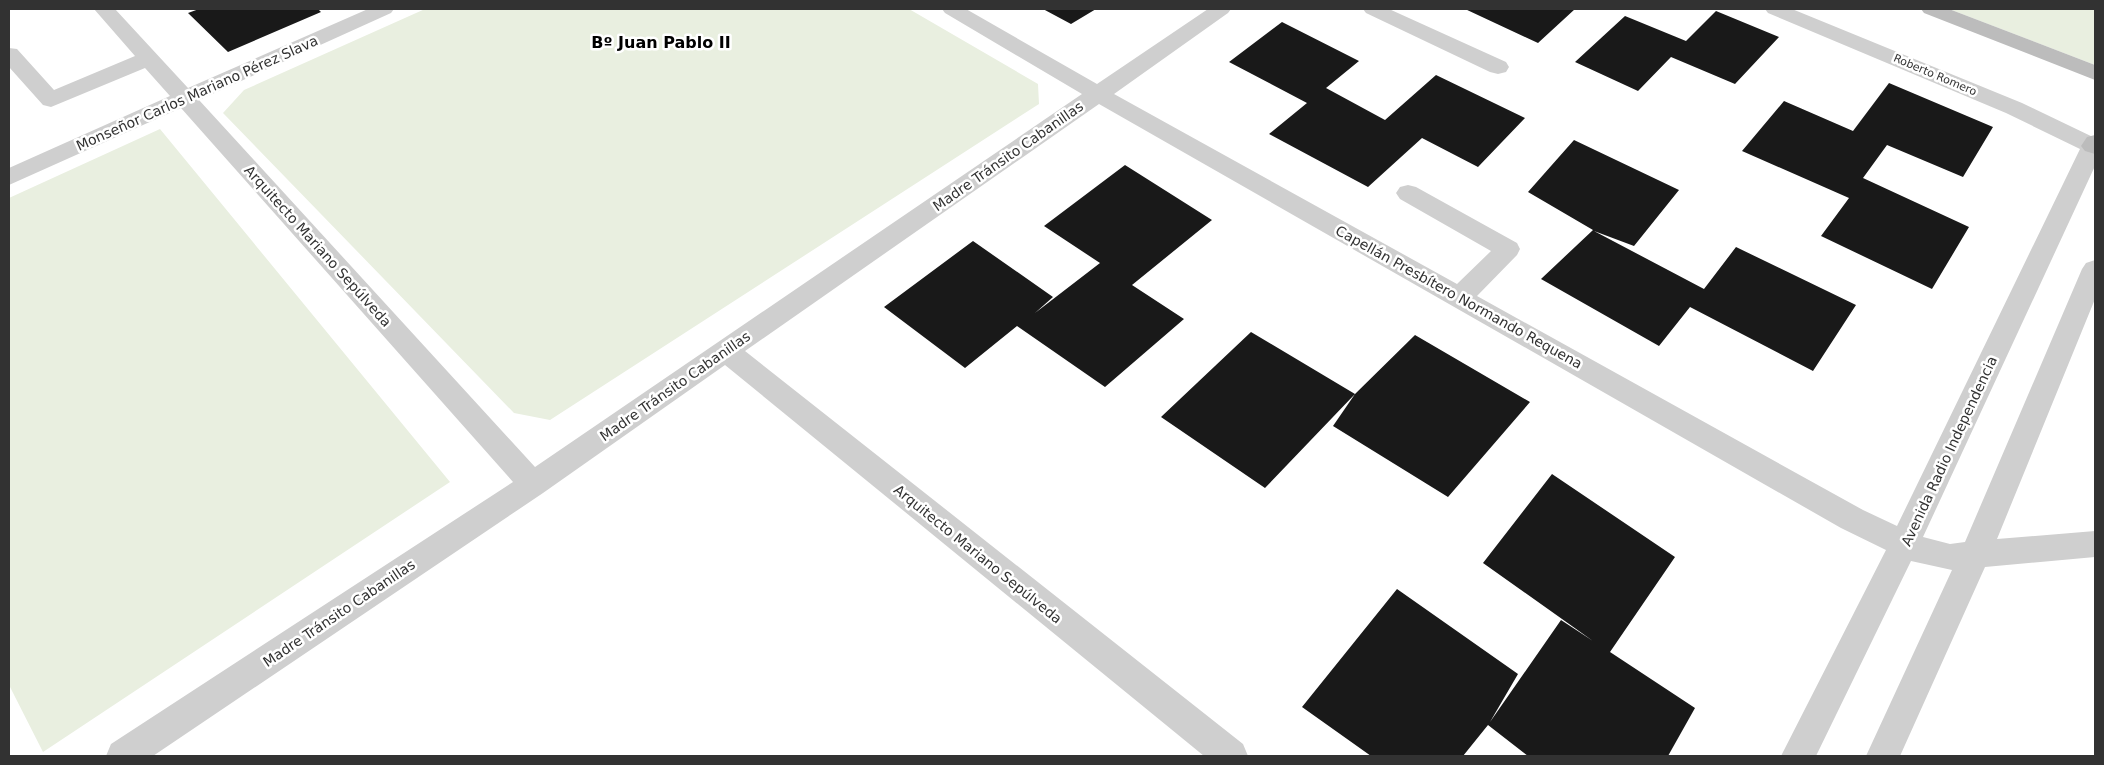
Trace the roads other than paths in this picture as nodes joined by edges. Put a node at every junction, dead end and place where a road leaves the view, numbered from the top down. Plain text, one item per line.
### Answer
1 (104, 9) edge
2 (384, 9) edge
3 (952, 9) edge
4 (1221, 9) edge
5 (1373, 9) edge
6 (1775, 9) edge
7 (1931, 9) edge
8 (1992, 32) junction
9 (9, 54) edge
10 (149, 58) junction
11 (1498, 68) dead end
12 (2095, 73) edge
13 (2095, 89) edge
14 (1098, 94) junction
15 (185, 98) junction
16 (2095, 145) edge
17 (9, 177) edge
18 (1408, 193) dead end
19 (2095, 269) edge
20 (1459, 298) junction
21 (726, 351) junction
22 (532, 484) junction
23 (1904, 544) junction
24 (2095, 544) edge
25 (1975, 555) junction
26 (123, 756) edge
27 (1231, 756) edge
28 (1798, 756) edge
29 (1883, 756) edge

1 - 10 street, Arquitecto Mariano Sepúlveda
2 - 15 street, Monseñor Carlos Mariano Pérez Slava
3 - 14 street, Capellán Presbítero Normando Requena
4 - 14 street, Madre Tránsito Cabanillas
5 - 11 street
6 - 16 street, Roberto Romero
7 - 8 main road
8 - 12 main road
8 - 13 main road
9 - 10 street
10 - 15 street, Arquitecto Mariano Sepúlveda
14 - 20 street, Capellán Presbítero Normando Requena
14 - 21 street, Madre Tránsito Cabanillas
15 - 17 street, Monseñor Carlos Mariano Pérez Slava
15 - 22 street, Arquitecto Mariano Sepúlveda
16 - 23 street, Avenida Radio Independencia
18 - 20 street
19 - 25 street
20 - 23 street, Capellán Presbítero Normando Requena
21 - 22 street, Madre Tránsito Cabanillas
21 - 27 street, Arquitecto Mariano Sepúlveda
22 - 26 street, Madre Tránsito Cabanillas
23 - 25 street, Capellán Presbítero Normando Requena
23 - 28 street, Avenida Radio Independencia
24 - 25 street, Capellán Presbítero Normando Requena
25 - 29 street

